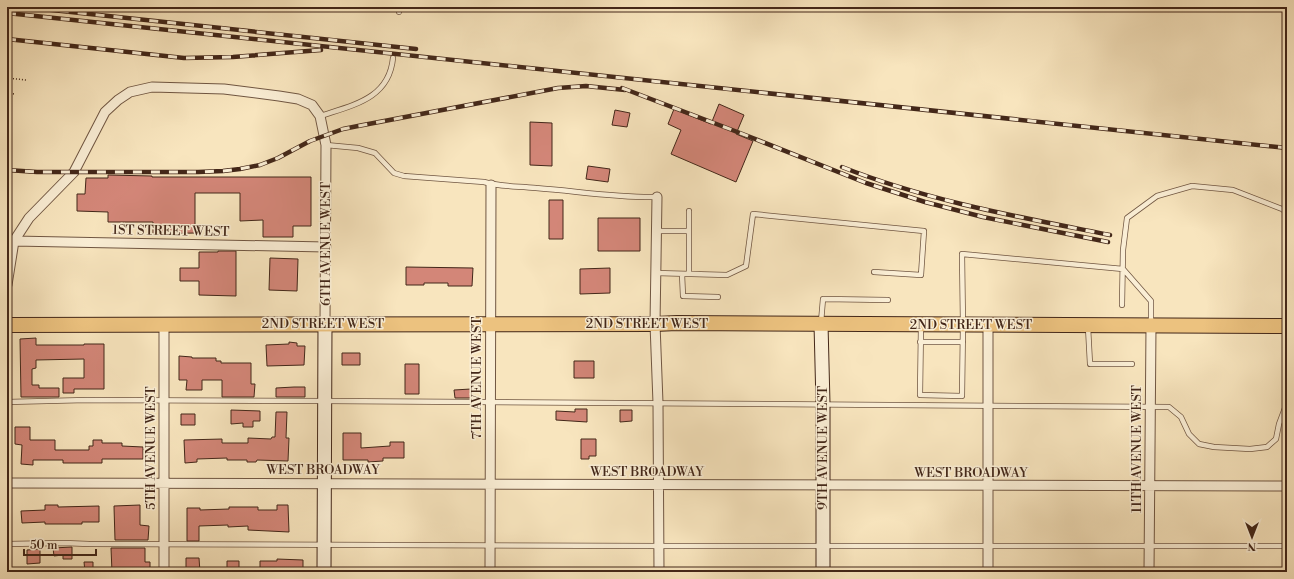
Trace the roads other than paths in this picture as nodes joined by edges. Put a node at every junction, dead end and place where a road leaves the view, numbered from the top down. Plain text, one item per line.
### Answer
1 (393, 58) dead end
2 (320, 116) junction
3 (326, 145) junction
4 (491, 185) junction
5 (657, 197) joint
6 (689, 211) dead end
7 (1287, 213) edge
8 (656, 231) junction
9 (689, 231) junction
10 (14, 241) junction
11 (326, 247) junction
12 (1123, 269) junction
13 (874, 272) dead end
14 (656, 273) junction
15 (682, 274) junction
16 (689, 274) junction
17 (7, 285) edge
18 (718, 297) dead end
19 (888, 300) dead end
20 (1122, 305) dead end
21 (164, 324) junction
22 (325, 324) junction
23 (490, 324) junction
24 (655, 324) junction
25 (821, 324) junction
26 (921, 324) junction
27 (7, 325) edge
28 (963, 325) junction
29 (988, 325) junction
30 (1088, 325) junction
31 (1151, 326) junction
32 (1287, 326) edge
33 (920, 342) junction
34 (963, 342) junction
35 (1132, 364) dead end
36 (164, 401) junction
37 (325, 401) junction
38 (7, 402) edge
39 (490, 402) junction
40 (658, 403) junction
41 (824, 404) junction
42 (988, 405) junction
43 (1151, 406) junction
44 (1287, 408) edge
45 (7, 483) edge
46 (164, 483) junction
47 (324, 483) junction
48 (490, 483) junction
49 (658, 485) junction
50 (824, 486) junction
51 (988, 486) junction
52 (1150, 486) junction
53 (1287, 486) edge
54 (7, 544) edge
55 (164, 544) junction
56 (324, 544) junction
57 (823, 545) junction
58 (988, 545) junction
59 (490, 546) junction
60 (659, 546) junction
61 (1149, 546) junction
62 (1287, 546) edge
63 (164, 572) edge
64 (324, 572) edge
65 (490, 572) edge
66 (659, 572) edge
67 (824, 572) edge
68 (988, 572) edge
69 (1149, 572) edge

1 - 2 lane
2 - 3 street, 6TH AVENUE WEST
2 - 10 street
3 - 4 lane
3 - 11 street, 6TH AVENUE WEST
4 - 5 lane
4 - 23 street, 7TH AVENUE WEST
5 - 8 street
6 - 9 lane
7 - 12 lane
8 - 9 lane
8 - 14 street
9 - 16 lane
10 - 11 street, 1ST STREET WEST
10 - 17 street
11 - 22 street, 6TH AVENUE WEST
12 - 20 lane
12 - 28 lane
12 - 31 lane
13 - 16 lane
14 - 15 lane
14 - 24 street
15 - 16 lane
15 - 18 lane
19 - 25 lane
21 - 22 main road, 2ND STREET WEST
21 - 27 main road, 2ND STREET WEST
21 - 36 street, 5TH AVENUE WEST
22 - 23 main road, 2ND STREET WEST
22 - 37 street, 6TH AVENUE WEST
23 - 24 main road, 2ND STREET WEST
23 - 39 street, 7TH AVENUE WEST
24 - 25 main road, 2ND STREET WEST
24 - 40 street
25 - 26 main road, 2ND STREET WEST
25 - 41 street, 9TH AVENUE WEST
26 - 28 main road, 2ND STREET WEST
26 - 33 lane
28 - 29 main road, 2ND STREET WEST
28 - 34 lane
29 - 30 main road, 2ND STREET WEST
29 - 42 street
30 - 31 main road, 2ND STREET WEST
30 - 35 lane
31 - 32 main road, 2ND STREET WEST
31 - 43 street, 11TH AVENUE WEST
33 - 34 lane
33 - 34 lane
36 - 37 lane
36 - 38 lane
36 - 46 street, 5TH AVENUE WEST
37 - 39 lane
37 - 47 street, 6TH AVENUE WEST
39 - 40 lane
39 - 48 street, 7TH AVENUE WEST
40 - 41 lane
40 - 49 street
41 - 42 lane
41 - 50 street, 9TH AVENUE WEST
42 - 43 lane
42 - 51 street
43 - 44 lane
43 - 52 street, 11TH AVENUE WEST
45 - 46 street, WEST BROADWAY
46 - 47 street, WEST BROADWAY
46 - 55 street, 5TH AVENUE WEST
47 - 48 street, WEST BROADWAY
47 - 56 street, 6TH AVENUE WEST
48 - 49 street, WEST BROADWAY
48 - 59 street, 7TH AVENUE WEST
49 - 50 street, WEST BROADWAY
49 - 60 street
50 - 51 street, WEST BROADWAY
50 - 57 street, 9TH AVENUE WEST
51 - 52 street, WEST BROADWAY
51 - 58 street
52 - 53 street, WEST BROADWAY
52 - 61 street, 11TH AVENUE WEST
54 - 55 lane
55 - 56 lane
55 - 63 street, 5TH AVENUE WEST
56 - 59 lane
56 - 64 street, 6TH AVENUE WEST
57 - 58 lane
57 - 60 lane
57 - 67 street, 9TH AVENUE WEST
58 - 61 lane
58 - 68 street
59 - 60 lane
59 - 65 street, 7TH AVENUE WEST
60 - 66 street
61 - 62 lane
61 - 69 street, 11TH AVENUE WEST

